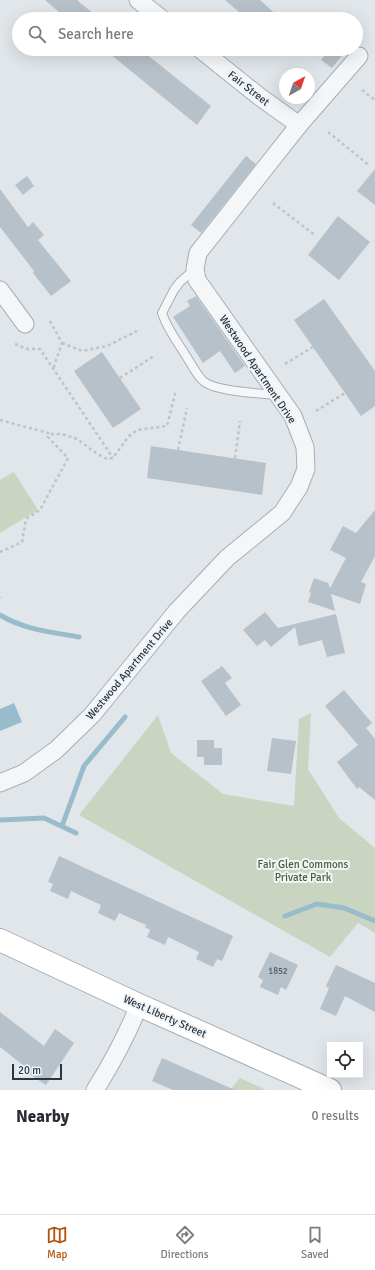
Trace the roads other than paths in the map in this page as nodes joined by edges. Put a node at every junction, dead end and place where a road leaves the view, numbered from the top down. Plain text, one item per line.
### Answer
1 (138, 0) edge
2 (153, 12) edge
3 (209, 56) edge
4 (359, 56) dead end
5 (299, 125) junction
6 (195, 269) junction
7 (0, 290) edge
8 (25, 324) dead end
9 (278, 395) junction
10 (0, 783) edge
11 (0, 940) edge
12 (139, 1005) junction
13 (95, 1090) edge
14 (330, 1090) edge

1 - 2 street
3 - 5 street, Fair Street
4 - 5 street
5 - 6 street
6 - 9 street, Westwood Apartment Drive
6 - 9 lane
7 - 8 street
9 - 10 street, Westwood Apartment Drive
11 - 12 main road, West Liberty Street
12 - 13 street
12 - 14 main road, West Liberty Street

